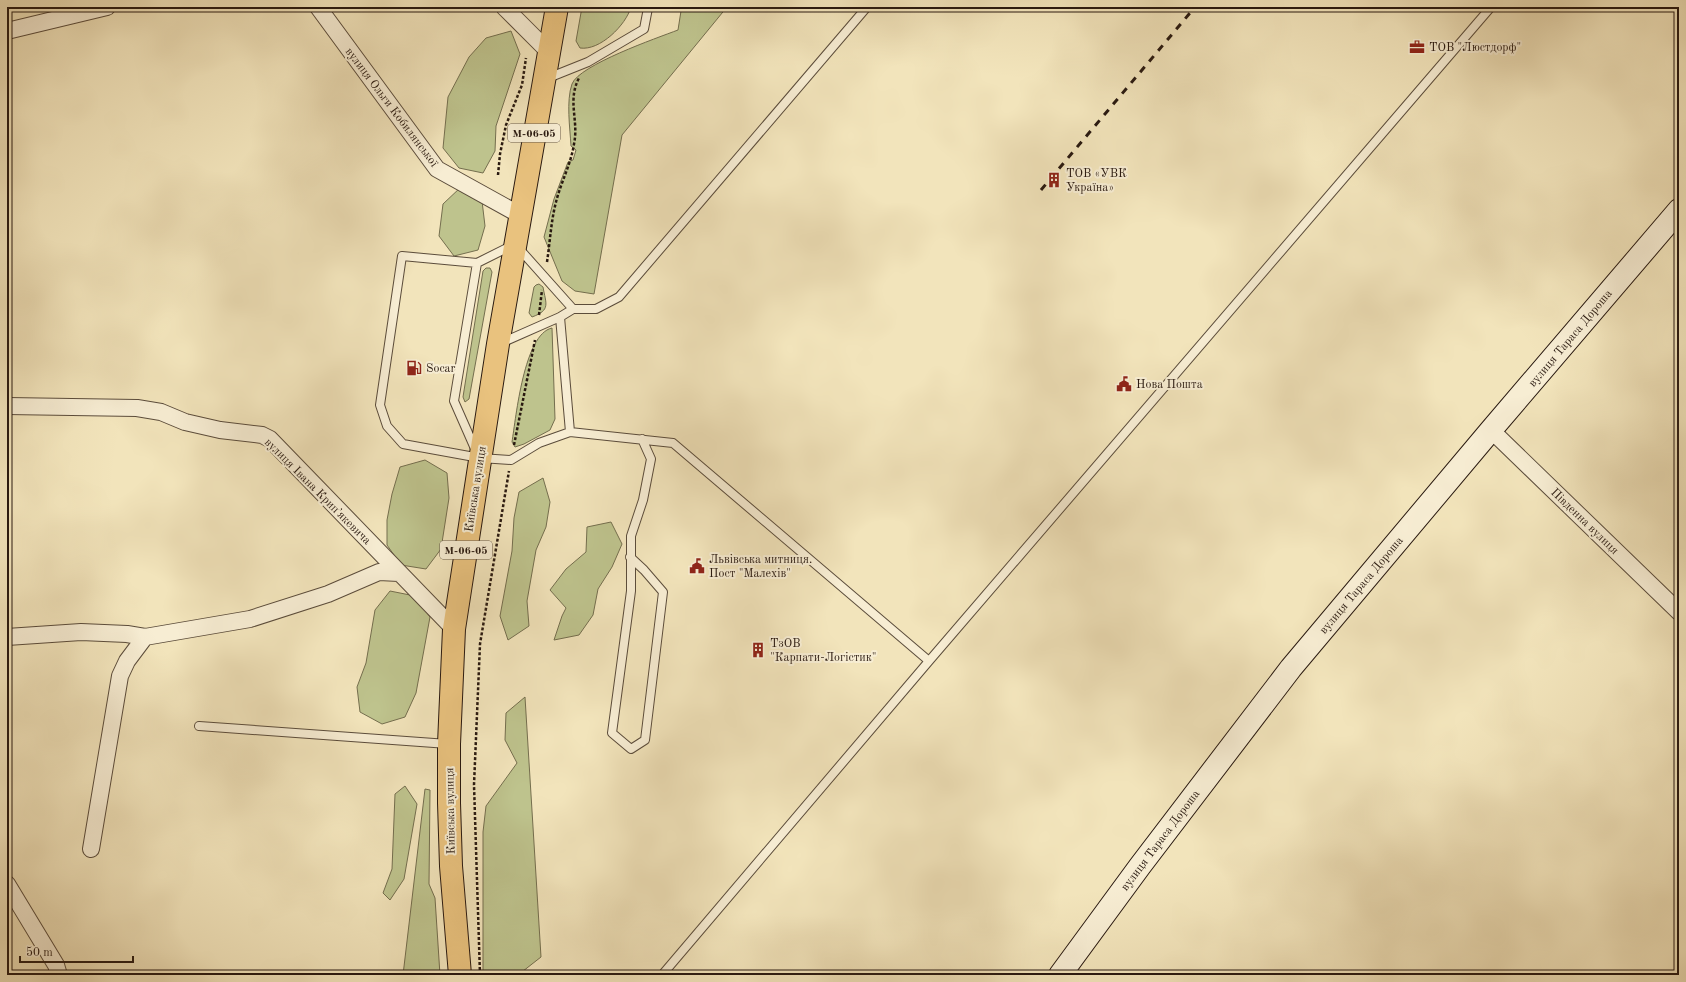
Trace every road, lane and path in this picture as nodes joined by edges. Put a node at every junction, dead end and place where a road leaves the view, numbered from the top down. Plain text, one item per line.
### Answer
1 (107, 7) edge
2 (318, 7) edge
3 (504, 7) edge
4 (556, 7) edge
5 (867, 7) edge
6 (1491, 7) edge
7 (648, 8) dead end
8 (7, 31) edge
9 (549, 52) junction
10 (526, 58) dead end
11 (588, 62) junction
12 (543, 80) junction
13 (498, 174) dead end
14 (1679, 210) edge
15 (520, 215) junction
16 (515, 244) junction
17 (477, 263) junction
18 (544, 277) junction
19 (573, 308) junction
20 (560, 317) junction
21 (537, 327) junction
22 (498, 344) junction
23 (7, 406) edge
24 (1491, 430) junction
25 (570, 432) junction
26 (642, 439) junction
27 (480, 458) junction
28 (511, 460) junction
29 (630, 557) junction
30 (399, 573) junction
31 (1679, 612) edge
32 (454, 629) junction
33 (7, 637) edge
34 (145, 637) junction
35 (929, 661) junction
36 (199, 726) dead end
37 (449, 744) junction
38 (91, 849) dead end
39 (7, 884) edge
40 (59, 975) edge
41 (460, 975) edge
42 (480, 975) edge
43 (662, 975) edge
44 (1060, 975) edge

1 - 8 street
2 - 15 street, вулиця Ольги Кобилянської
3 - 9 street
4 - 9 highway, Київська вулиця / М-06-05
5 - 19 lane
6 - 35 lane
7 - 11 lane
9 - 12 highway, Київська вулиця / М-06-05
10 - 13 path
11 - 12 lane
11 - 18 path
12 - 15 highway, Київська вулиця / М-06-05
14 - 24 street, вулиця Тараса Дороша
15 - 16 highway, Київська вулиця / М-06-05
16 - 17 lane
16 - 18 lane
16 - 22 highway, Київська вулиця / М-06-05
17 - 27 lane
17 - 27 lane
18 - 19 lane
18 - 21 path
19 - 20 lane
20 - 21 lane
20 - 25 lane
21 - 22 lane
21 - 28 path
22 - 27 highway, Київська вулиця / М-06-05
23 - 30 street, вулиця Івана Крипʼякевича
24 - 31 street, Південна вулиця
24 - 44 street, вулиця Тараса Дороша
25 - 26 lane
25 - 28 lane
26 - 29 lane
26 - 35 lane
27 - 28 lane
27 - 32 highway, Київська вулиця / М-06-05
28 - 42 path
29 - 29 lane
30 - 32 street, вулиця Івана Крипʼякевича
30 - 34 street
32 - 37 highway, Київська вулиця / М-06-05
33 - 34 street
34 - 38 street
35 - 43 lane
36 - 37 lane
37 - 41 highway, Київська вулиця / М-06-05
39 - 40 street

